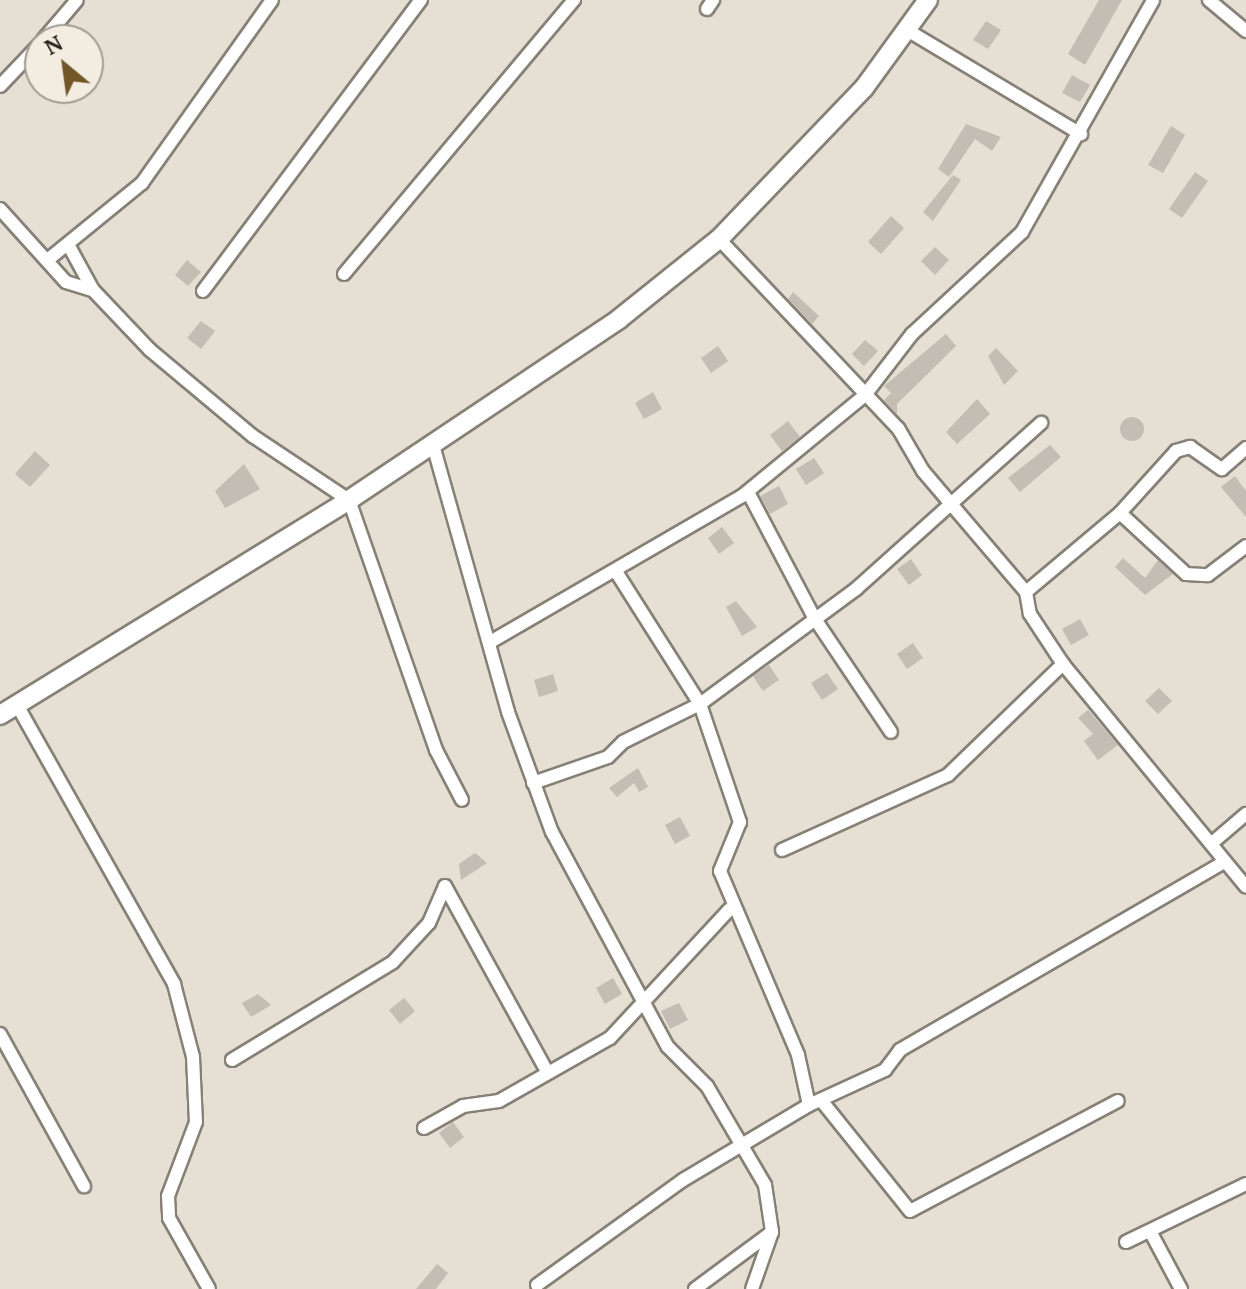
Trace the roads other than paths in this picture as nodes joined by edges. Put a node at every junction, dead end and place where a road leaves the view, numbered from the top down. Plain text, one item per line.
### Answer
1 (77, 0) edge
2 (272, 0) edge
3 (421, 0) edge
4 (574, 0) edge
5 (928, 0) edge
6 (1153, 0) edge
7 (1209, 0) edge
8 (57, 24) edge
9 (907, 30) junction
10 (1246, 31) edge
11 (24, 61) edge
12 (0, 86) edge
13 (1081, 134) junction
14 (0, 209) edge
15 (719, 239) junction
16 (69, 246) junction
17 (50, 258) junction
18 (344, 274) dead end
19 (93, 290) junction
20 (203, 291) dead end
21 (865, 395) junction
22 (1041, 423) dead end
23 (433, 445) junction
24 (1243, 458) edge
25 (748, 492) junction
26 (349, 500) junction
27 (954, 505) junction
28 (1120, 513) junction
29 (1246, 546) edge
30 (615, 570) junction
31 (1026, 592) junction
32 (815, 619) junction
33 (492, 641) junction
34 (1063, 664) junction
35 (700, 704) junction
36 (17, 705) junction
37 (0, 715) edge
38 (891, 732) dead end
39 (533, 783) junction
40 (462, 800) dead end
41 (1246, 814) edge
42 (1212, 843) junction
43 (782, 850) dead end
44 (1221, 864) junction
45 (1246, 887) edge
46 (730, 909) junction
47 (645, 1004) junction
48 (0, 1034) edge
49 (232, 1060) dead end
50 (548, 1073) junction
51 (1118, 1101) dead end
52 (815, 1102) junction
53 (424, 1128) dead end
54 (742, 1146) junction
55 (1246, 1184) edge
56 (84, 1186) dead end
57 (1150, 1231) junction
58 (772, 1232) junction
59 (1126, 1242) dead end
60 (537, 1285) dead end
61 (209, 1289) edge
62 (695, 1289) edge
63 (752, 1289) edge
64 (1181, 1289) edge

1 - 8 street
2 - 16 street
3 - 20 street
4 - 18 street
5 - 9 main road
6 - 13 street
7 - 10 street
9 - 13 street
9 - 15 main road
11 - 12 street
13 - 21 street
14 - 17 street
15 - 21 street
15 - 23 main road
16 - 17 street
16 - 19 street
17 - 19 street
19 - 26 street
21 - 25 street
21 - 27 street
22 - 27 street
23 - 26 main road
23 - 33 street
24 - 28 street
25 - 30 street
25 - 32 street
26 - 36 main road
26 - 40 street
27 - 31 street
27 - 32 street
28 - 29 street
28 - 31 street
30 - 33 street
30 - 35 street
31 - 34 street
32 - 35 street
32 - 38 street
33 - 39 street
34 - 42 street
34 - 43 street
35 - 39 street
35 - 46 street
36 - 37 main road
36 - 61 street
39 - 47 street
41 - 42 street
42 - 44 street
44 - 45 street
44 - 52 street
46 - 47 street
46 - 52 street
47 - 50 street
47 - 54 street
48 - 56 street
49 - 50 street
50 - 53 street
51 - 52 street
52 - 54 street
54 - 58 street
54 - 60 street
55 - 57 street
57 - 59 street
57 - 64 street
58 - 62 street
58 - 63 street

